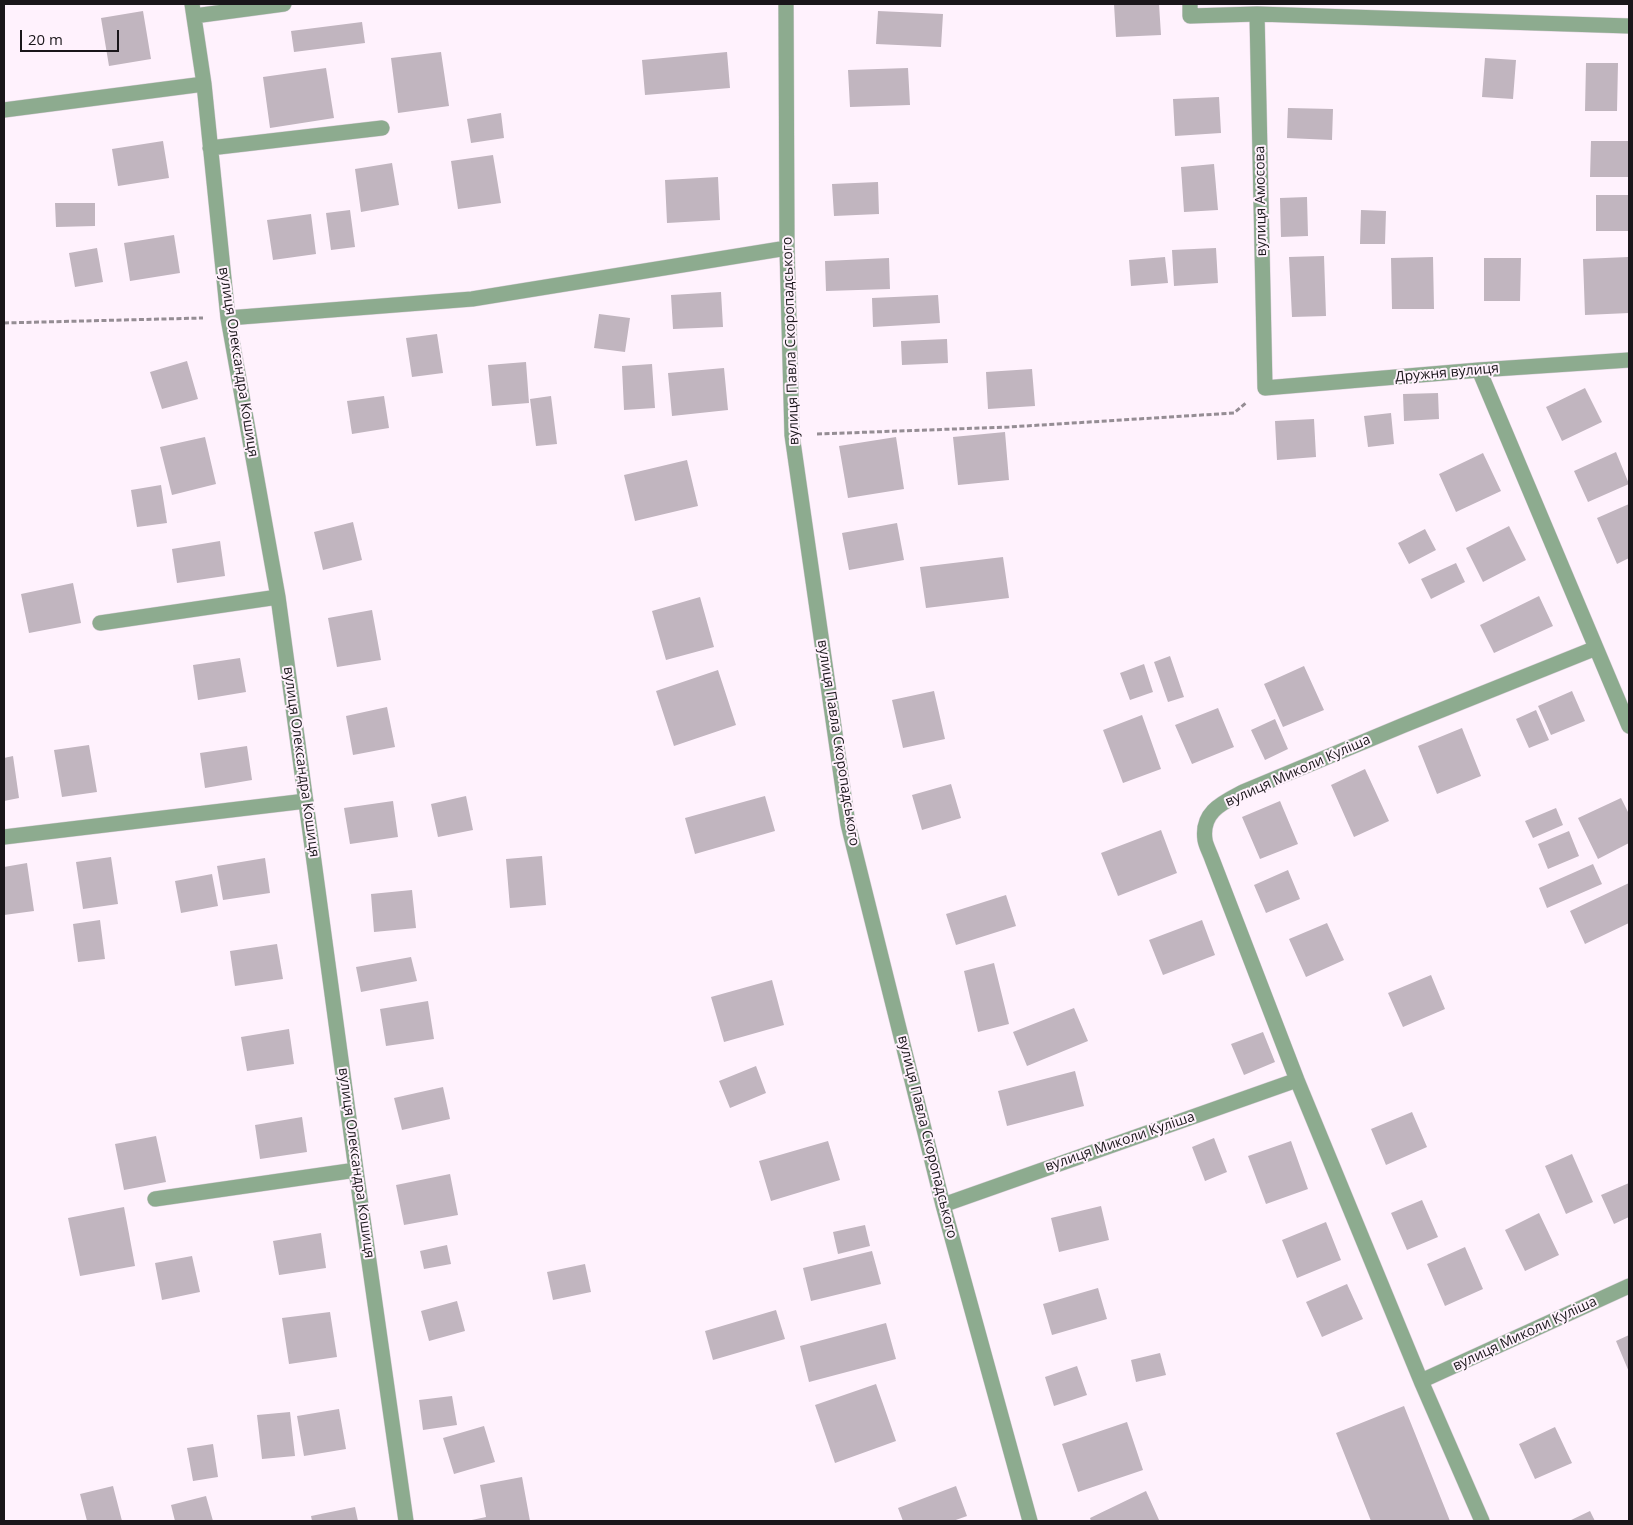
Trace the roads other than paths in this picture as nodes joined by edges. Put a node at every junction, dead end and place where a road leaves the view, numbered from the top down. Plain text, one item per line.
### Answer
1 (284, 4) edge
2 (786, 4) edge
3 (1190, 4) edge
4 (193, 10) edge
5 (1257, 14) junction
6 (1629, 26) edge
7 (204, 84) junction
8 (4, 110) edge
9 (382, 128) dead end
10 (210, 148) junction
11 (787, 248) junction
12 (228, 318) junction
13 (1629, 360) edge
14 (1479, 370) junction
15 (1265, 388) joint
16 (278, 598) junction
17 (100, 623) dead end
18 (1596, 648) junction
19 (1629, 726) edge
20 (306, 801) junction
21 (4, 837) edge
22 (1297, 1080) junction
23 (356, 1170) junction
24 (156, 1199) dead end
25 (943, 1205) junction
26 (1629, 1286) edge
27 (1421, 1381) junction
28 (406, 1521) edge
29 (1030, 1521) edge
30 (1482, 1521) edge

1 - 4 street
2 - 11 street, вулиця Павла Скоропадського
3 - 5 street
4 - 7 street, вулиця Олександра Кошиця
5 - 6 street
5 - 15 street, вулиця Амосова
7 - 8 street
7 - 10 street, вулиця Олександра Кошиця
9 - 10 street
10 - 12 street, вулиця Олександра Кошиця
11 - 12 street
11 - 25 street, вулиця Павла Скоропадського
12 - 16 street, вулиця Олександра Кошиця
13 - 14 street, Дружня вулиця
14 - 15 street, Дружня вулиця
14 - 18 street
16 - 17 street
16 - 20 street, вулиця Олександра Кошиця
18 - 19 street
18 - 22 street, вулиця Миколи Куліша
20 - 21 street
20 - 23 street, вулиця Олександра Кошиця
22 - 25 street, вулиця Миколи Куліша
22 - 27 street, вулиця Миколи Куліша
23 - 24 street
23 - 28 street, вулиця Олександра Кошиця
25 - 29 street, вулиця Павла Скоропадського
26 - 27 street, вулиця Миколи Куліша
27 - 30 street, вулиця Миколи Куліша

